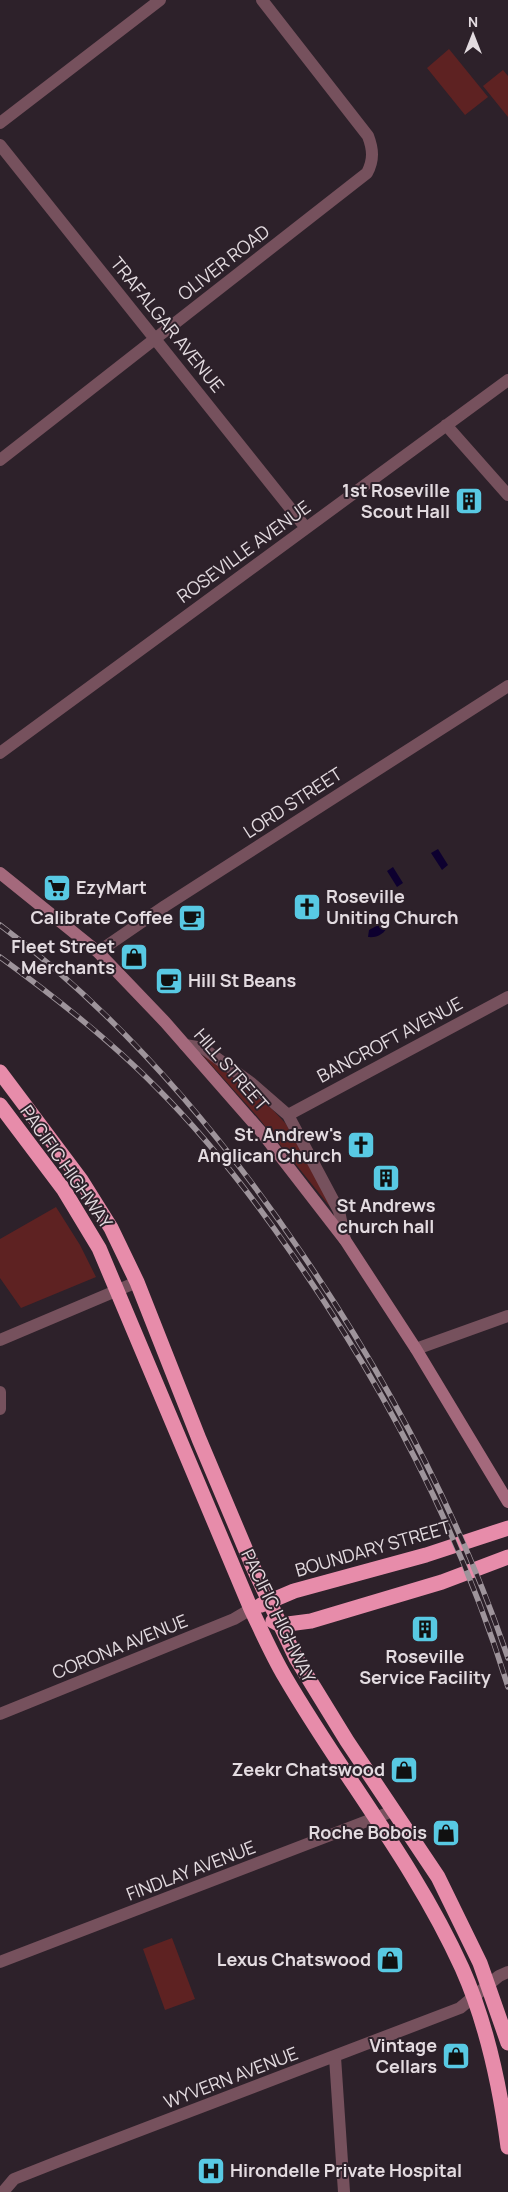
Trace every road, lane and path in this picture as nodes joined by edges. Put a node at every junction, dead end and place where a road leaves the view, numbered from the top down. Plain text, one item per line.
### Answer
1 (160, 0) edge
2 (262, 0) edge
3 (0, 123) edge
4 (0, 145) edge
5 (156, 338) junction
6 (508, 380) edge
7 (446, 426) junction
8 (0, 460) edge
9 (508, 495) edge
10 (306, 528) junction
11 (508, 686) edge
12 (0, 753) edge
13 (0, 873) edge
14 (98, 952) junction
15 (508, 997) edge
16 (185, 1045) junction
17 (0, 1072) edge
18 (0, 1104) edge
19 (288, 1115) junction
20 (345, 1240) junction
21 (137, 1282) junction
22 (118, 1290) junction
23 (508, 1316) edge
24 (0, 1340) edge
25 (416, 1349) junction
26 (0, 1392) edge
27 (0, 1409) edge
28 (508, 1502) edge
29 (508, 1528) edge
30 (508, 1557) edge
31 (268, 1601) junction
32 (251, 1609) junction
33 (280, 1625) junction
34 (0, 1714) edge
35 (394, 1811) junction
36 (376, 1819) junction
37 (0, 1962) edge
38 (508, 1972) edge
39 (488, 1985) junction
40 (473, 1998) junction
41 (508, 2042) edge
42 (335, 2057) junction
43 (508, 2147) edge
44 (3, 2192) edge
45 (344, 2192) edge

1 - 3 street
2 - 5 street, OLIVER ROAD
4 - 5 street, TRAFALGAR AVENUE
5 - 8 street, OLIVER ROAD
5 - 10 street, TRAFALGAR AVENUE
6 - 7 street, ROSEVILLE AVENUE
7 - 9 street
7 - 10 street, ROSEVILLE AVENUE
10 - 12 street, ROSEVILLE AVENUE
11 - 14 street, LORD STREET
13 - 14 street, HILL STREET
14 - 16 street, HILL STREET
15 - 19 street, BANCROFT AVENUE
16 - 19 street
16 - 20 street, HILL STREET
17 - 21 highway, PACIFIC HIGHWAY
18 - 22 highway, PACIFIC HIGHWAY
19 - 20 street
20 - 25 street, HILL STREET
21 - 22 street
21 - 31 highway, PACIFIC HIGHWAY
22 - 24 street
22 - 32 highway, PACIFIC HIGHWAY
23 - 25 street
25 - 28 street, HILL STREET
26 - 27 street
29 - 31 highway, BOUNDARY STREET
30 - 33 highway
31 - 32 highway, BOUNDARY STREET
31 - 33 highway, PACIFIC HIGHWAY
32 - 33 highway
32 - 34 street, CORONA AVENUE
32 - 36 highway, PACIFIC HIGHWAY
33 - 35 highway, PACIFIC HIGHWAY
35 - 36 street, FINDLAY AVENUE
35 - 39 highway, PACIFIC HIGHWAY
36 - 37 street, FINDLAY AVENUE
36 - 40 highway, PACIFIC HIGHWAY
38 - 39 street, WYVERN AVENUE
39 - 40 street, WYVERN AVENUE
39 - 41 highway, PACIFIC HIGHWAY
40 - 42 street, WYVERN AVENUE
40 - 43 highway, PACIFIC HIGHWAY
42 - 44 street, WYVERN AVENUE
42 - 45 street

